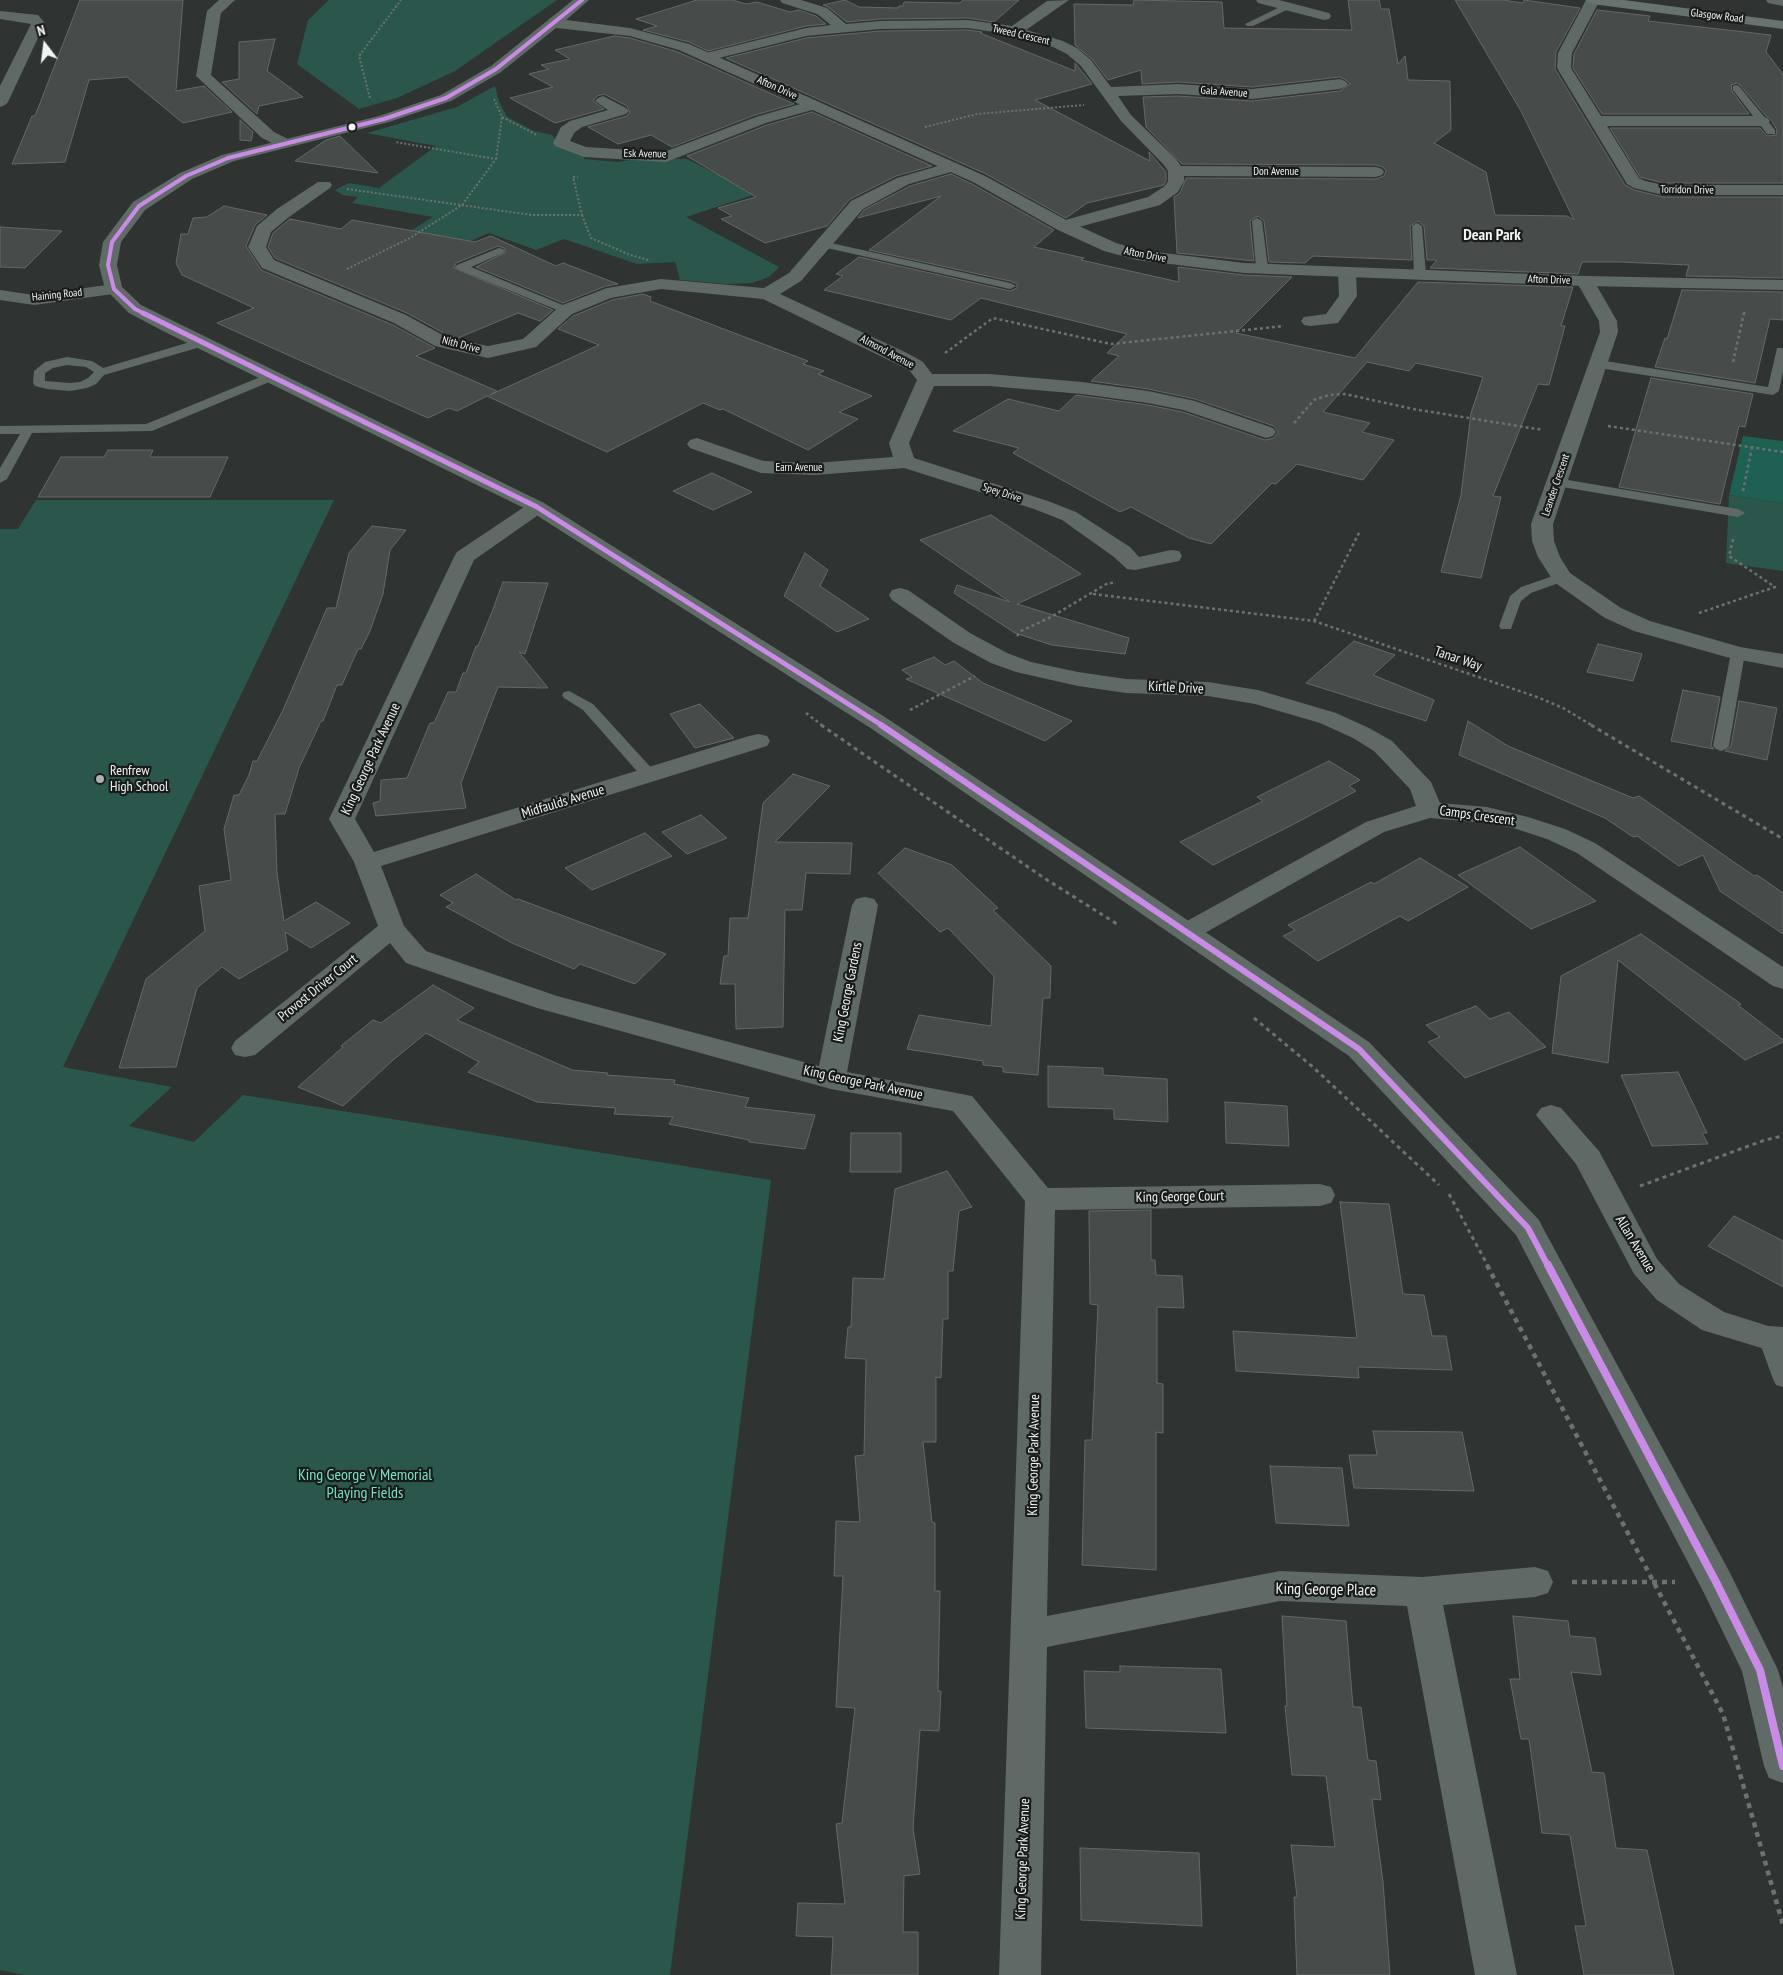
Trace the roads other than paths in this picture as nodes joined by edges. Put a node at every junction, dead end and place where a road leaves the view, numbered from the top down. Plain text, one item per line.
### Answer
1 (228, 0) edge
2 (582, 0) edge
3 (787, 0) edge
4 (1062, 0) edge
5 (1263, 0) edge
6 (1592, 0) edge
7 (1658, 0) edge
8 (1773, 0) edge
9 (1783, 2) edge
10 (1288, 6) junction
11 (0, 14) edge
12 (1324, 16) dead end
13 (1783, 16) edge
14 (554, 23) junction
15 (1250, 24) dead end
16 (1783, 25) edge
17 (841, 27) junction
18 (1015, 31) junction
19 (707, 57) junction
20 (1340, 84) dead end
21 (1736, 88) dead end
22 (1111, 98) junction
23 (603, 101) dead end
24 (0, 102) edge
25 (814, 105) junction
26 (1596, 121) junction
27 (1766, 127) joint
28 (284, 143) junction
29 (952, 167) junction
30 (1176, 171) junction
31 (1376, 172) dead end
32 (324, 186) road end
33 (1783, 190) edge
34 (1257, 221) dead end
35 (1064, 226) junction
36 (1417, 226) dead end
37 (822, 244) junction
38 (499, 251) dead end
39 (1262, 268) junction
40 (1347, 272) junction
41 (1420, 274) junction
42 (1585, 281) junction
43 (1010, 286) dead end
44 (1783, 286) edge
45 (114, 288) junction
46 (767, 294) junction
47 (0, 295) edge
48 (566, 310) junction
49 (1332, 319) junction
50 (1310, 321) road end
51 (1349, 330) dead end
52 (200, 342) junction
53 (1781, 351) dead end
54 (1599, 364) junction
55 (100, 372) dead end
56 (922, 373) junction
57 (270, 377) junction
58 (0, 430) edge
59 (28, 430) junction
60 (1266, 432) road end
61 (697, 444) dead end
62 (905, 462) junction
63 (0, 479) edge
64 (1556, 482) junction
65 (537, 507) junction
66 (1738, 513) road end
67 (1171, 556) dead end
68 (1562, 577) junction
69 (900, 595) dead end
70 (1506, 626) dead end
71 (1738, 653) junction
72 (1783, 661) edge
73 (569, 695) dead end
74 (758, 741) dead end
75 (1721, 746) dead end
76 (649, 775) junction
77 (1430, 810) junction
78 (367, 862) junction
79 (865, 905) dead end
80 (392, 928) junction
81 (1187, 932) junction
82 (1783, 980) edge
83 (245, 1048) dead end
84 (831, 1078) junction
85 (1551, 1115) dead end
86 (1320, 1195) dead end
87 (1040, 1199) junction
88 (1775, 1338) edge
89 (1783, 1379) edge
90 (1535, 1582) road end
91 (1422, 1592) junction
92 (1030, 1635) junction
93 (1771, 1669) edge
94 (1783, 1766) edge
95 (1020, 1975) edge
96 (1496, 1975) edge

1 - 28 street
2 - 14 street
3 - 17 street
4 - 18 street
5 - 10 street
6 - 16 main road, Glasgow Road
6 - 26 street, Torridon Drive
7 - 13 main road, Glasgow Road
8 - 9 street
10 - 12 street
10 - 15 lane
11 - 24 street
14 - 19 street, Afton Drive
14 - 28 street
17 - 18 street, Tweed Crescent
17 - 19 street, Tweed Crescent
18 - 22 street, Tweed Crescent
19 - 25 street, Afton Drive
20 - 22 street, Gala Avenue
21 - 27 lane
22 - 30 street, Tweed Crescent
23 - 25 street, Esk Avenue
25 - 29 street, Afton Drive
26 - 27 street
26 - 33 street, Torridon Drive
28 - 45 street
29 - 35 street, Afton Drive
29 - 37 street
30 - 31 street, Don Avenue
30 - 35 street
32 - 48 street, Nith Drive
34 - 39 lane
35 - 39 street, Afton Drive
36 - 41 lane
37 - 43 lane
37 - 46 street
38 - 48 lane
39 - 40 street, Afton Drive
40 - 41 street, Afton Drive
40 - 49 street
41 - 42 street, Afton Drive
42 - 44 street, Afton Drive
42 - 54 street, Leander Crescent
45 - 47 street, Haining Road
45 - 52 street
46 - 48 street, Nith Drive
46 - 56 street, Almond Avenue
49 - 50 street
49 - 51 street
52 - 55 lane
52 - 57 street
53 - 54 lane
54 - 64 street, Leander Crescent
56 - 60 street, Almond Avenue
56 - 62 street
57 - 59 lane
57 - 65 street
58 - 59 lane
59 - 63 lane
61 - 62 street, Earn Avenue
62 - 67 street, Spey Drive
64 - 66 lane
64 - 68 street, Leander Crescent
65 - 78 street, King George Park Avenue
65 - 81 street
68 - 70 lane
68 - 71 street, Leander Crescent
69 - 77 street, Kirtle Drive
71 - 72 street, Leander Crescent
71 - 75 lane
73 - 76 lane
74 - 76 street, Midfaulds Avenue
76 - 78 street, Midfaulds Avenue
77 - 81 street, Camps Crescent
77 - 82 street, Camps Crescent
78 - 80 street, King George Park Avenue
79 - 84 street, King George Gardens
80 - 83 street, Provost Driver Court
80 - 84 street, King George Park Avenue
81 - 93 street
84 - 87 street, King George Park Avenue
85 - 88 street, Allan Avenue
86 - 87 street, King George Court
87 - 92 street, King George Park Avenue
88 - 89 lane
90 - 91 street, King George Place
91 - 92 street, King George Place
91 - 96 street
92 - 95 street, King George Park Avenue
93 - 94 street

